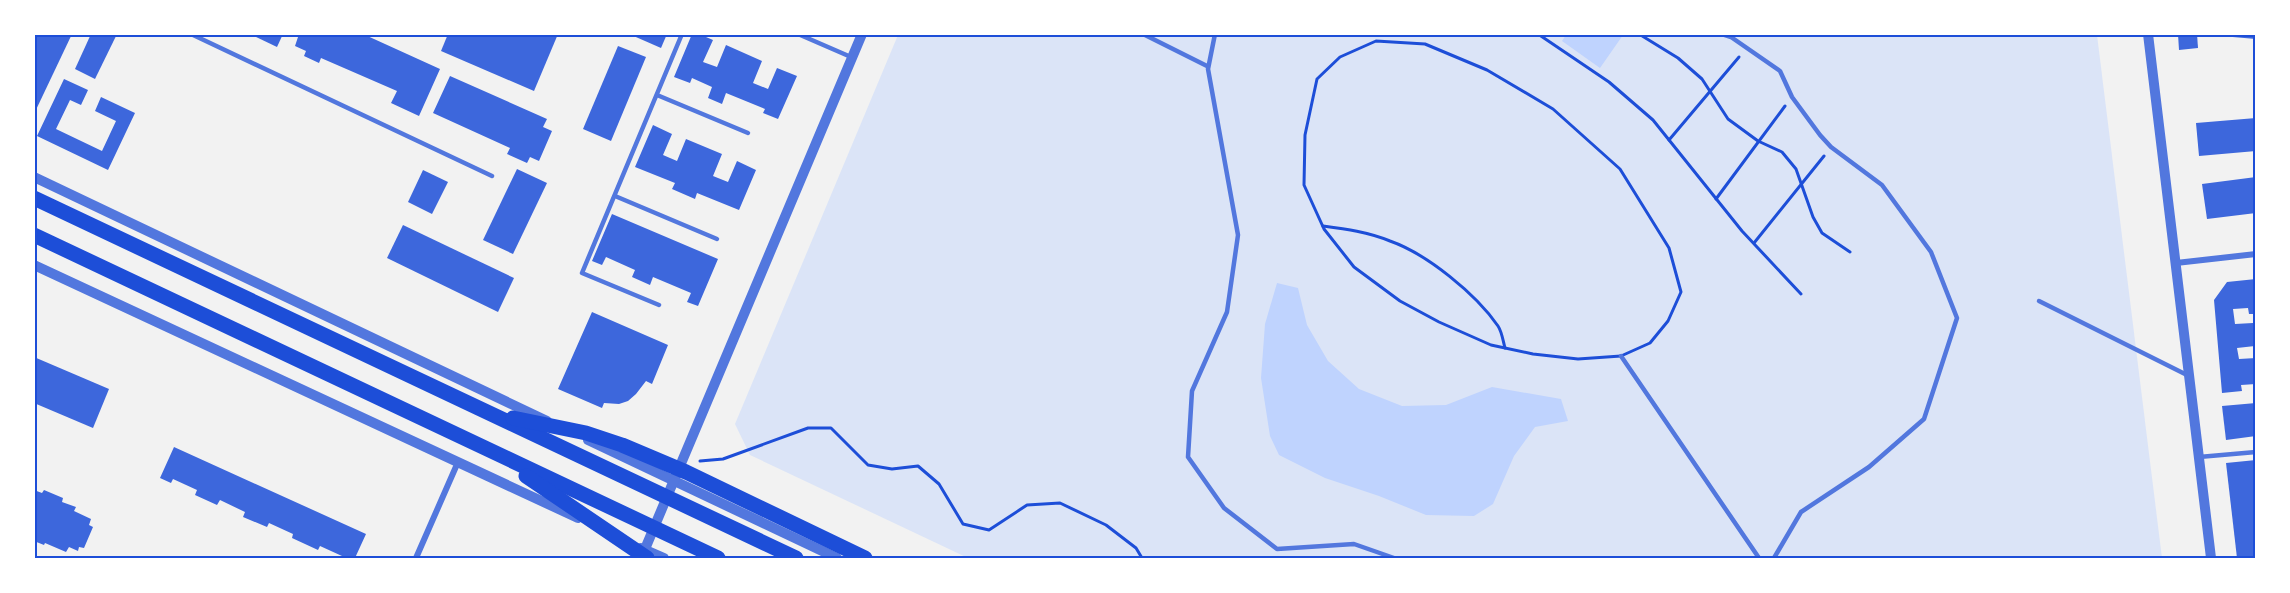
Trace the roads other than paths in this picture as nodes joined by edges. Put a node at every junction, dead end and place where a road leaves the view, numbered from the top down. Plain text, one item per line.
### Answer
1 (191, 34) edge
2 (682, 34) edge
3 (798, 34) edge
4 (862, 34) edge
5 (1143, 34) edge
6 (1215, 34) edge
7 (1722, 34) edge
8 (2148, 34) edge
9 (852, 57) junction
10 (1207, 66) dead end
11 (657, 95) junction
12 (748, 133) dead end
13 (492, 176) dead end
14 (34, 177) edge
15 (615, 196) junction
16 (34, 198) edge
17 (34, 235) edge
18 (717, 239) dead end
19 (2256, 254) edge
20 (2176, 263) junction
21 (34, 265) edge
22 (2039, 301) dead end
23 (658, 305) dead end
24 (1621, 356) road end
25 (2189, 376) junction
26 (486, 412) junction
27 (2256, 452) edge
28 (495, 453) junction
29 (2199, 457) junction
30 (458, 462) junction
31 (674, 481) junction
32 (646, 554) edge
33 (416, 558) edge
34 (664, 558) edge
35 (718, 558) edge
36 (796, 558) edge
37 (837, 558) edge
38 (866, 558) edge
39 (1394, 558) edge
40 (1759, 558) edge
41 (1774, 558) edge
42 (2211, 558) edge

1 - 13 lane
2 - 11 lane
3 - 9 lane
4 - 9 street
5 - 10 lane
6 - 39 lane
7 - 41 lane
8 - 20 street
9 - 31 street
11 - 12 lane
11 - 15 lane
14 - 31 street
15 - 18 lane
15 - 23 lane
16 - 26 highway
17 - 28 highway
19 - 20 street
20 - 25 street
21 - 30 street
22 - 25 lane
24 - 40 lane
25 - 29 street
26 - 36 highway
26 - 38 highway
27 - 29 lane
28 - 32 highway
28 - 35 highway
29 - 42 street
30 - 32 street
30 - 33 street
31 - 32 street
31 - 37 street
32 - 34 street

